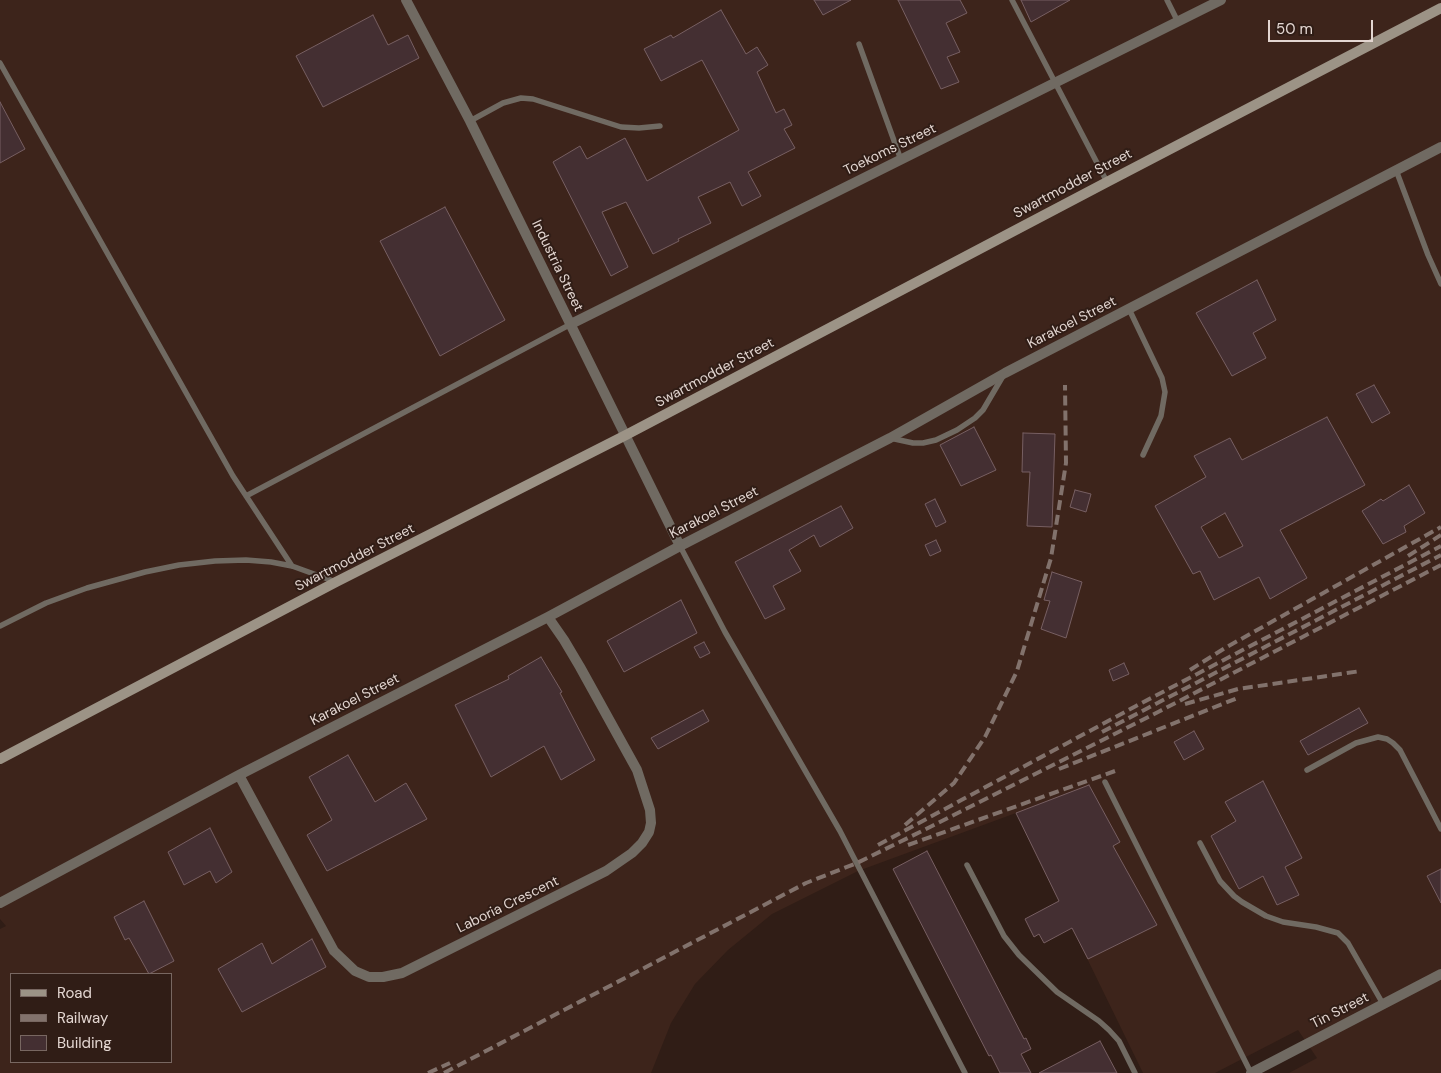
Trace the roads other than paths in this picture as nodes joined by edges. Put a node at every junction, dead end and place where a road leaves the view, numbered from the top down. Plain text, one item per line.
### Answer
1 (406, 0) edge
2 (1012, 0) edge
3 (1167, 0) edge
4 (1221, 0) edge
5 (1441, 8) edge
6 (1178, 22) junction
7 (859, 44) dead end
8 (0, 62) edge
9 (1054, 83) junction
10 (470, 121) junction
11 (660, 126) dead end
12 (1441, 147) edge
13 (901, 160) junction
14 (1396, 170) junction
15 (1106, 182) junction
16 (1441, 284) edge
17 (1129, 309) junction
18 (571, 324) junction
19 (1005, 373) junction
20 (626, 435) junction
21 (890, 438) junction
22 (1143, 455) dead end
23 (246, 496) junction
24 (680, 546) junction
25 (292, 566) junction
26 (336, 582) junction
27 (548, 617) junction
28 (0, 626) edge
29 (0, 759) edge
30 (1307, 770) dead end
31 (239, 775) junction
32 (1105, 782) dead end
33 (1441, 828) edge
34 (1200, 843) dead end
35 (967, 865) dead end
36 (0, 903) edge
37 (1441, 974) edge
38 (1383, 1004) junction
39 (965, 1073) edge
40 (1135, 1073) edge
41 (1251, 1073) edge

1 - 10 street, Industria Street
2 - 9 lane
3 - 6 lane
4 - 6 street, Toekoms Street
5 - 15 main road, Swartmodder Street
6 - 9 street, Toekoms Street
7 - 13 lane
8 - 23 lane
9 - 13 street, Toekoms Street
9 - 15 lane
10 - 11 lane
10 - 18 street, Industria Street
12 - 14 street, Karakoel Street
13 - 18 street, Toekoms Street
14 - 16 lane
14 - 17 street, Karakoel Street
15 - 20 main road, Swartmodder Street
17 - 19 street, Karakoel Street
17 - 22 lane
18 - 20 street, Industria Street
18 - 23 lane
19 - 21 street, Karakoel Street
19 - 21 lane
20 - 24 street, Industria Street
20 - 26 main road, Swartmodder Street
21 - 24 street, Karakoel Street
23 - 25 lane
24 - 27 street, Karakoel Street
24 - 39 lane
25 - 26 lane
25 - 28 lane
26 - 29 main road, Swartmodder Street
27 - 31 street, Karakoel Street
27 - 31 street, Laboria Crescent
30 - 33 lane
31 - 36 street, Karakoel Street
32 - 41 lane
34 - 38 lane
35 - 40 lane
37 - 38 street, Tin Street
38 - 41 street, Tin Street

